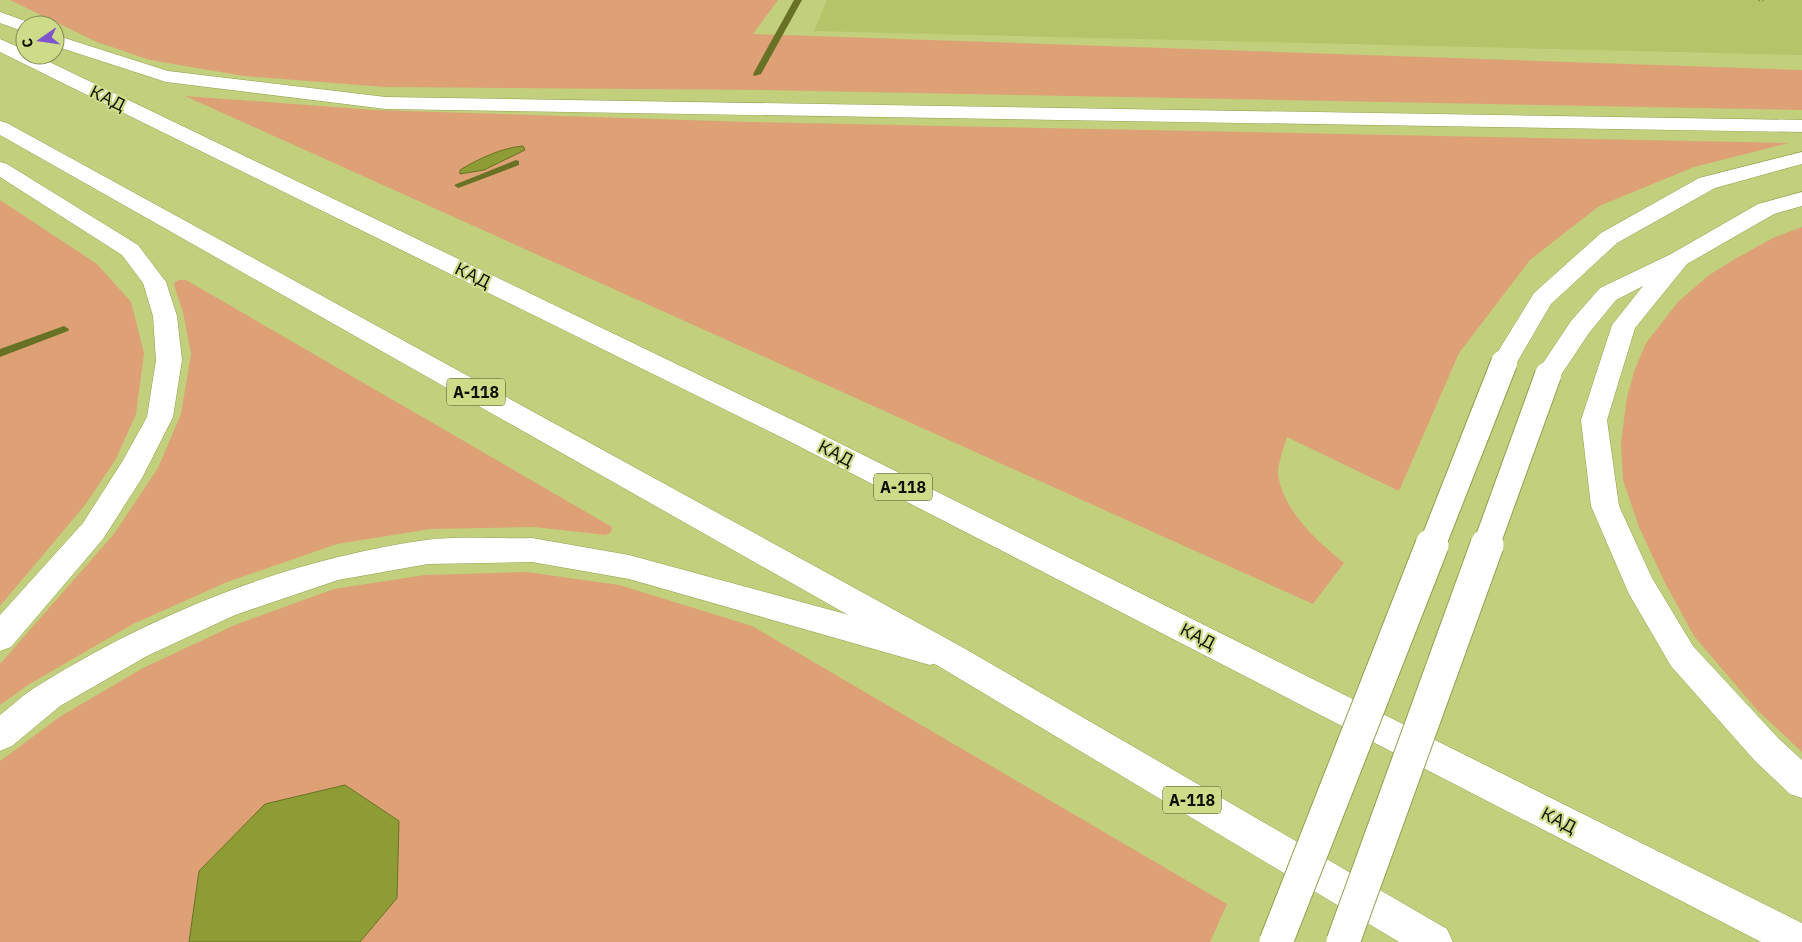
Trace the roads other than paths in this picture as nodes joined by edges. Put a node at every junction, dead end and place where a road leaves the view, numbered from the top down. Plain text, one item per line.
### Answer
1 (0, 17) edge
2 (15, 23) edge
3 (65, 44) edge
4 (0, 46) edge
5 (1802, 126) edge
6 (0, 127) edge
7 (1802, 158) edge
8 (0, 168) edge
9 (1802, 199) edge
10 (1679, 259) junction
11 (0, 637) edge
12 (951, 657) junction
13 (0, 735) edge
14 (1802, 782) edge
15 (1276, 942) edge
16 (1342, 942) edge
17 (1434, 942) edge
18 (1800, 942) edge

1 - 2 main road
3 - 5 main road
4 - 18 main road, КАД / А-118
6 - 12 main road, А-118
7 - 15 main road, bridge
8 - 11 main road
9 - 10 main road
10 - 14 main road
10 - 16 main road, bridge
12 - 13 main road
12 - 17 main road, А-118

